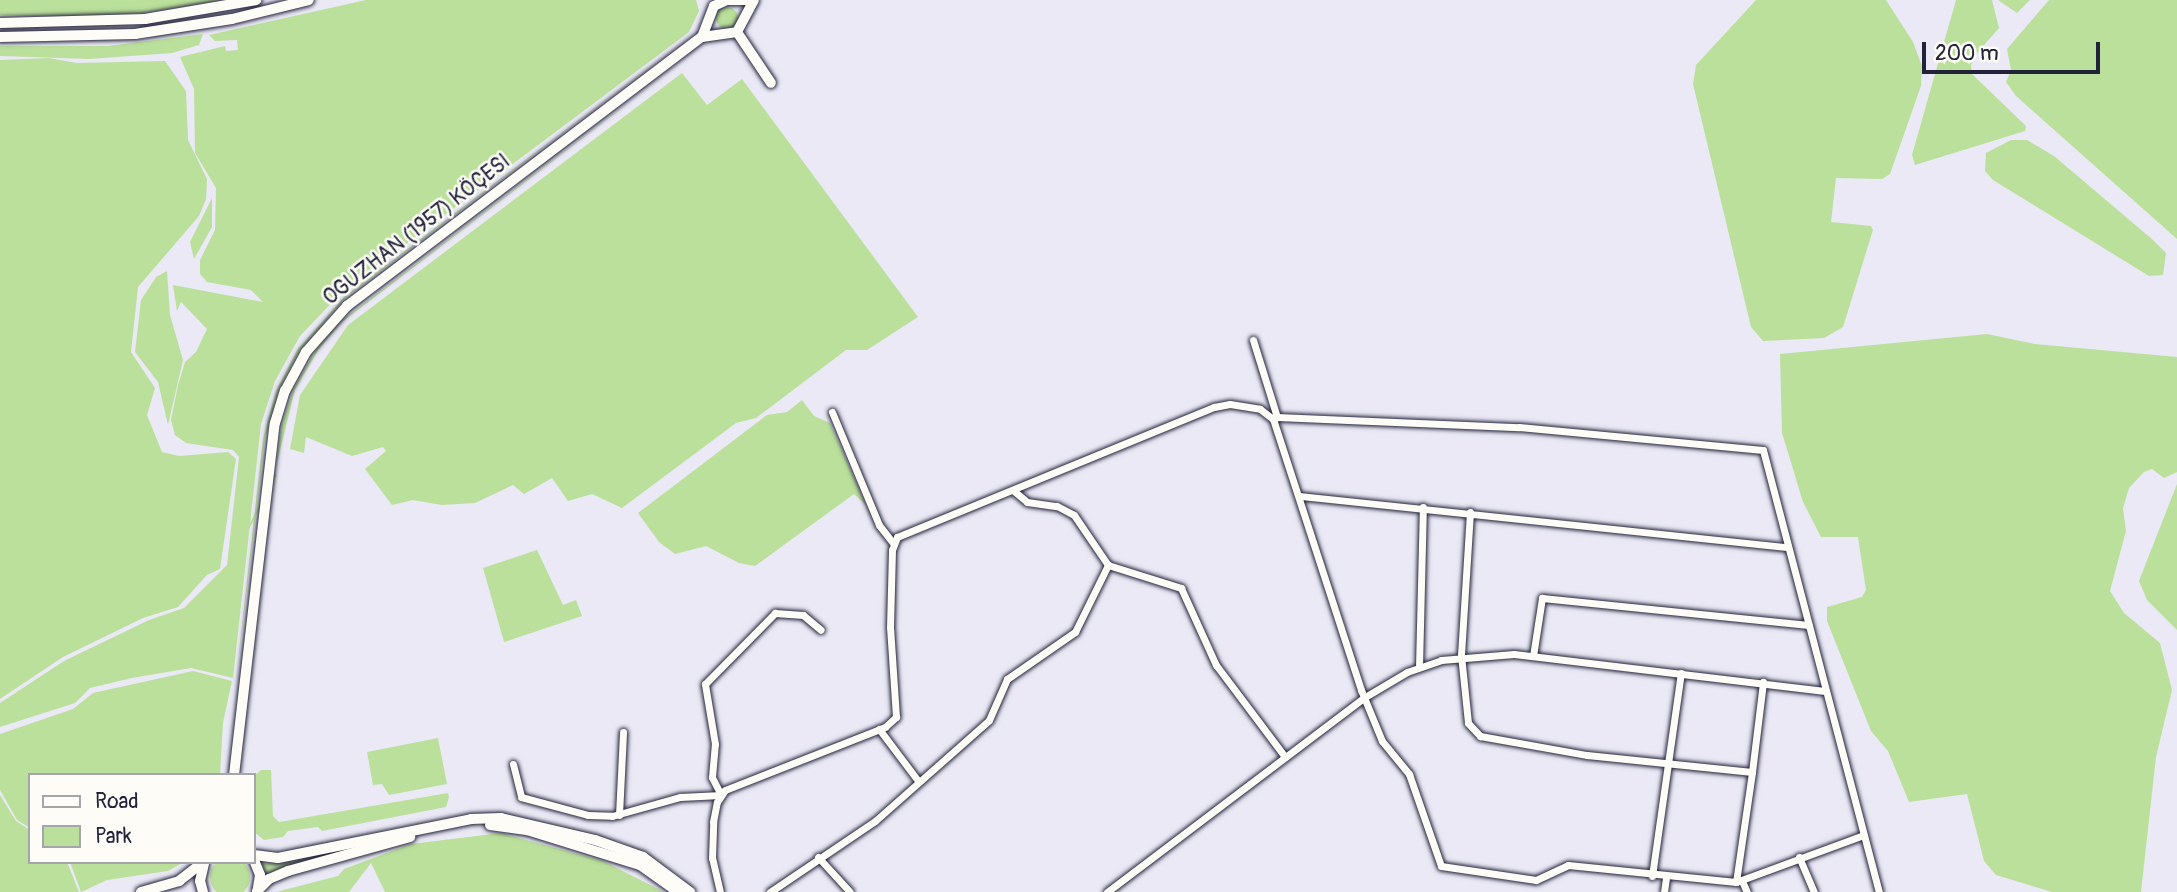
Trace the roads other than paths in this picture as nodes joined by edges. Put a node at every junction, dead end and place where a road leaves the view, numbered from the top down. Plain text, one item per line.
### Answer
1 (256, 0) edge
2 (309, 0) edge
3 (706, 0) edge
4 (751, 0) edge
5 (730, 1) edge
6 (745, 14) junction
7 (710, 17) junction
8 (0, 23) edge
9 (737, 32) junction
10 (723, 35) junction
11 (0, 37) edge
12 (702, 37) junction
13 (771, 83) dead end
14 (1253, 340) dead end
15 (832, 412) dead end
16 (1014, 491) junction
17 (1300, 496) junction
18 (1423, 507) junction
19 (1470, 512) junction
20 (893, 543) junction
21 (1785, 547) junction
22 (1108, 565) junction
23 (1809, 625) junction
24 (821, 630) dead end
25 (1461, 655) junction
26 (1533, 656) junction
27 (1419, 667) junction
28 (1681, 673) junction
29 (1763, 682) junction
30 (1825, 691) junction
31 (1365, 697) junction
32 (879, 729) junction
33 (623, 732) dead end
34 (1285, 757) junction
35 (1668, 763) junction
36 (513, 764) dead end
37 (1752, 772) junction
38 (234, 773) edge
39 (919, 782) junction
40 (721, 795) junction
41 (618, 815) junction
42 (1864, 835) junction
43 (256, 857) edge
44 (818, 857) junction
45 (1799, 857) junction
46 (256, 863) edge
47 (201, 864) edge
48 (204, 864) edge
49 (1652, 876) junction
50 (1666, 878) junction
51 (1739, 881) junction
52 (257, 891) edge
53 (141, 892) edge
54 (203, 892) edge
55 (678, 892) edge
56 (690, 892) edge
57 (720, 892) edge
58 (771, 892) edge
59 (850, 892) edge
60 (1107, 892) edge
61 (1664, 892) edge
62 (1747, 892) edge
63 (1814, 892) edge
64 (1880, 892) edge

1 - 8 main road
2 - 11 main road
3 - 7 main road
4 - 5 main road, OGUZHAN (1957) KÖÇESI
4 - 6 main road, OGUZHAN (1957) KÖÇESI
5 - 6 main road
5 - 7 main road, OGUZHAN (1957) KÖÇESI
6 - 9 main road, OGUZHAN (1957) KÖÇESI
7 - 10 main road
7 - 12 main road, OGUZHAN (1957) KÖÇESI
9 - 10 main road
9 - 13 main road
10 - 12 main road
12 - 38 main road, OGUZHAN (1957) KÖÇESI
14 - 21 street
15 - 20 street
16 - 17 street
16 - 20 street
16 - 22 street
17 - 18 street
17 - 31 street
18 - 19 street
18 - 27 street
19 - 21 street
19 - 25 street
20 - 32 street
21 - 23 street
22 - 34 street
22 - 39 street
23 - 26 street
23 - 30 street
24 - 40 street
25 - 26 street
25 - 27 street
25 - 35 street
26 - 28 street
27 - 31 street
28 - 29 street
28 - 35 street
29 - 30 street
29 - 37 street
30 - 42 street
31 - 34 street
31 - 49 street
32 - 39 street
32 - 40 street
33 - 41 street
34 - 60 street
35 - 37 street
35 - 49 street
36 - 41 street
37 - 51 street
39 - 44 street
40 - 41 street
40 - 57 street
42 - 45 street
42 - 64 street
43 - 56 main road
44 - 58 street
44 - 59 street
45 - 51 street
45 - 63 street
46 - 52 main road
47 - 53 main road
48 - 54 main road
49 - 50 street
50 - 51 street
50 - 61 street
51 - 62 street
52 - 55 main road

